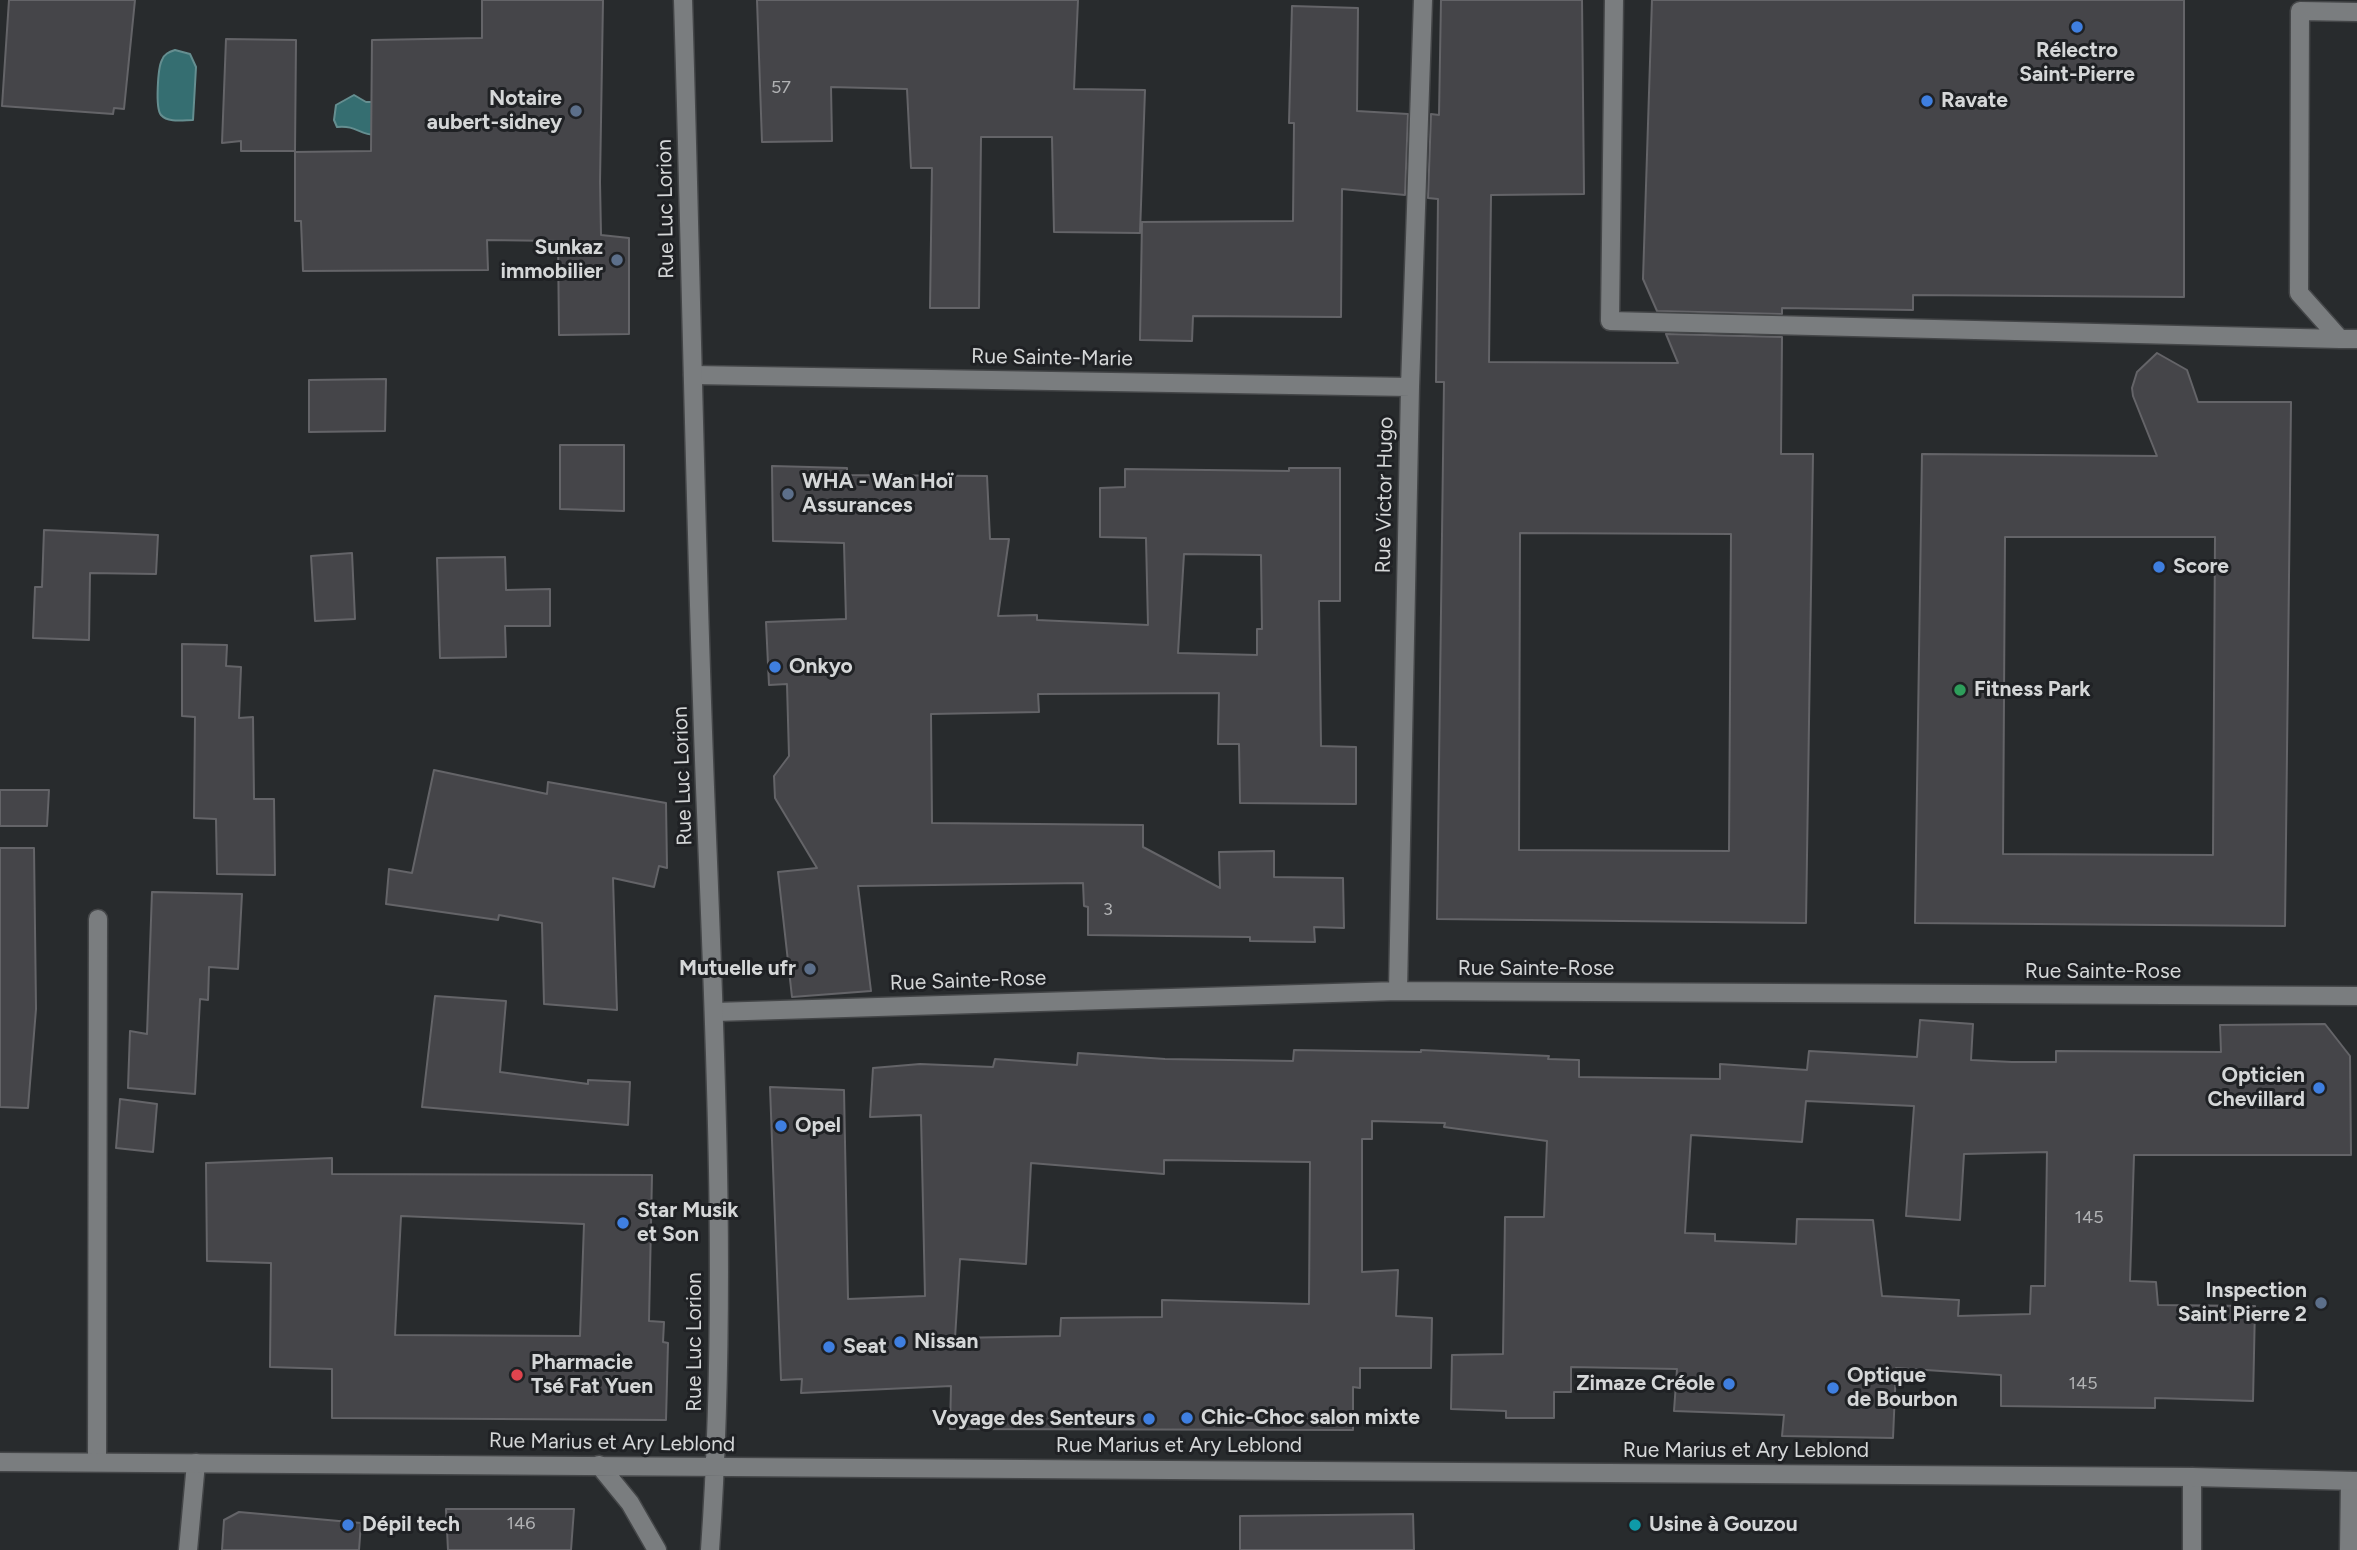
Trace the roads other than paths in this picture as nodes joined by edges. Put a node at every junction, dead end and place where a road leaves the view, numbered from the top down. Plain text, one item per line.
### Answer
1 (683, 0) edge
2 (1423, 0) edge
3 (1614, 0) edge
4 (2357, 12) edge
5 (2349, 339) edge
6 (693, 375) junction
7 (1410, 387) junction
8 (99, 919) dead end
9 (1398, 991) junction
10 (2357, 996) edge
11 (715, 1012) junction
12 (0, 1462) edge
13 (97, 1462) junction
14 (196, 1463) junction
15 (599, 1465) junction
16 (715, 1467) junction
17 (2192, 1477) junction
18 (2353, 1481) edge
19 (188, 1550) edge
20 (657, 1550) edge
21 (710, 1550) edge
22 (2192, 1550) edge
23 (2348, 1550) edge

1 - 6 street, Rue Luc Lorion
2 - 7 street, Rue Victor Hugo
3 - 5 street
4 - 5 street
6 - 7 street, Rue Sainte-Marie
6 - 11 street, Rue Luc Lorion
7 - 9 street, Rue Victor Hugo
8 - 13 street
9 - 10 street, Rue Sainte-Rose
9 - 11 street, Rue Sainte-Rose
11 - 16 street, Rue Luc Lorion
12 - 13 street, Rue Marius et Ary Leblond
13 - 14 street, Rue Marius et Ary Leblond
14 - 15 street, Rue Marius et Ary Leblond
14 - 19 street
15 - 16 street, Rue Marius et Ary Leblond
15 - 20 street
16 - 17 street, Rue Marius et Ary Leblond
16 - 21 street, Rue Luc Lorion
17 - 18 street, Rue Marius et Ary Leblond
17 - 22 street
18 - 23 street

